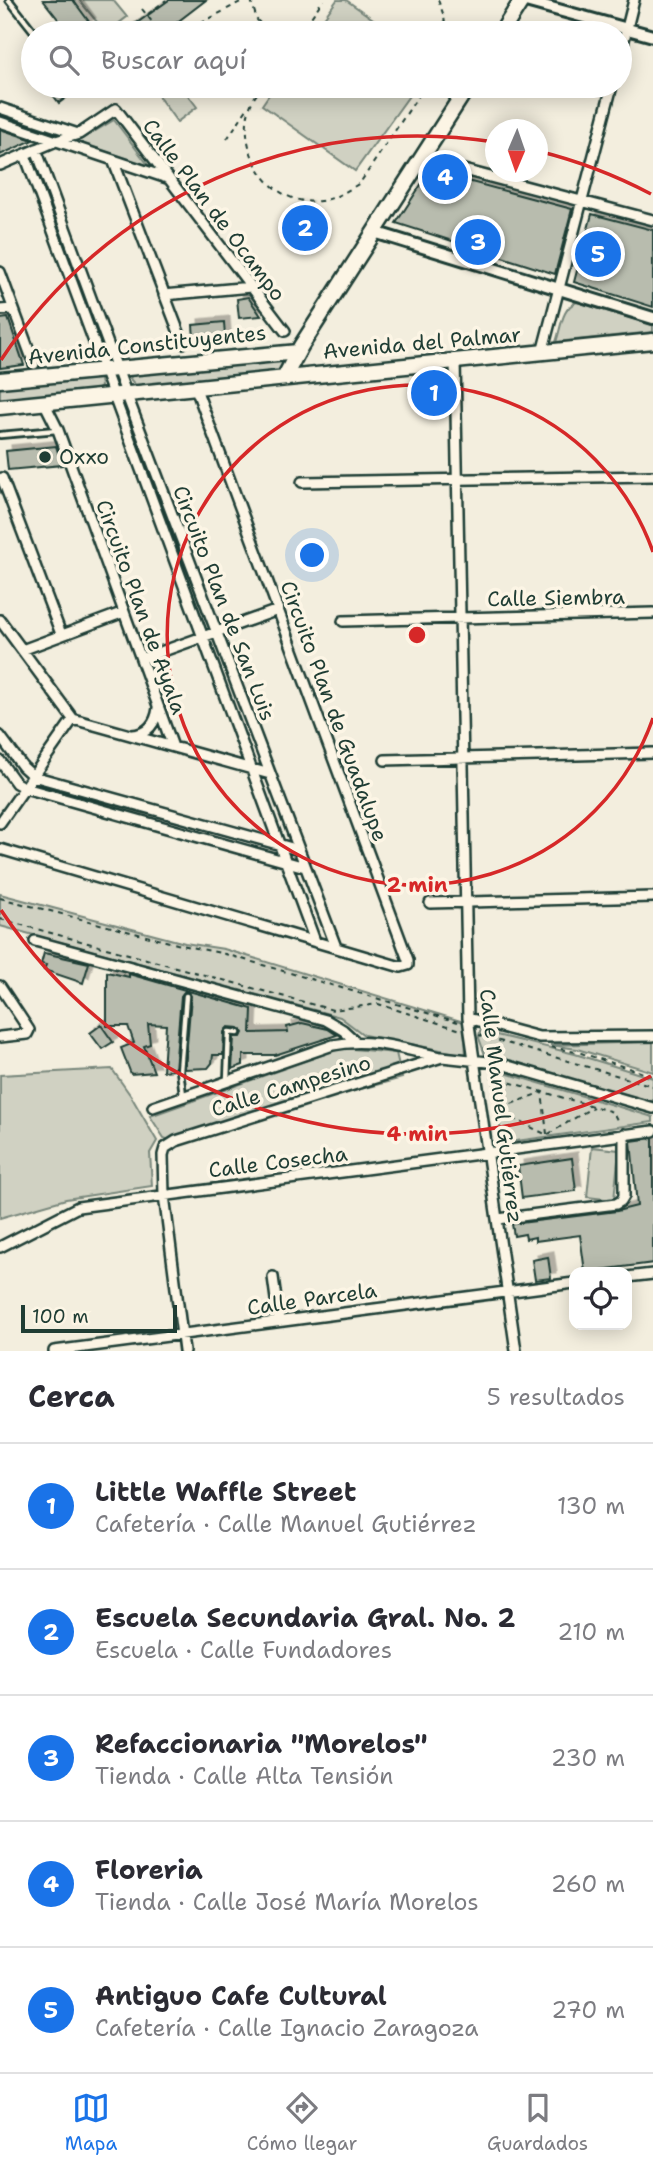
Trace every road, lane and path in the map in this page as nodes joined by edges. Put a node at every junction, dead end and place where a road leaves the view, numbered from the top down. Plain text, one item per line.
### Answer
1 (9, 0) edge
2 (166, 0) edge
3 (244, 0) edge
4 (251, 0) edge
5 (323, 0) edge
6 (438, 0) edge
7 (522, 0) edge
8 (634, 0) edge
9 (142, 9) dead end
10 (147, 15) junction
11 (26, 21) edge
12 (152, 21) edge
13 (205, 21) edge
14 (258, 21) edge
15 (308, 21) edge
16 (445, 21) edge
17 (509, 21) edge
18 (598, 21) edge
19 (629, 21) edge
20 (632, 30) edge
21 (653, 36) edge
22 (255, 98) edge
23 (417, 98) edge
24 (460, 98) edge
25 (609, 98) edge
26 (252, 102) junction
27 (0, 108) edge
28 (0, 122) edge
29 (79, 134) junction
30 (227, 139) dead end
31 (56, 141) junction
32 (36, 149) junction
33 (25, 155) junction
34 (422, 159) junction
35 (113, 160) junction
36 (0, 165) edge
37 (169, 178) junction
38 (582, 201) junction
39 (653, 220) edge
40 (373, 233) junction
41 (0, 272) edge
42 (251, 287) junction
43 (558, 290) junction
44 (164, 295) junction
45 (13, 309) junction
46 (0, 310) edge
47 (653, 318) edge
48 (285, 331) dead end
49 (653, 341) edge
50 (183, 343) dead end
51 (298, 352) junction
52 (542, 353) junction
53 (455, 361) junction
54 (34, 364) dead end
55 (110, 369) junction
56 (284, 378) junction
57 (0, 380) edge
58 (195, 386) junction
59 (119, 394) junction
60 (44, 402) junction
61 (0, 407) edge
62 (58, 430) junction
63 (0, 435) edge
64 (653, 475) edge
65 (2, 478) dead end
66 (456, 479) junction
67 (302, 481) dead end
68 (278, 610) junction
69 (124, 612) junction
70 (653, 613) edge
71 (459, 618) junction
72 (0, 620) edge
73 (343, 621) dead end
74 (216, 632) junction
75 (61, 635) junction
76 (203, 637) junction
77 (22, 650) junction
78 (141, 659) junction
79 (158, 706) junction
80 (73, 719) junction
81 (129, 735) junction
82 (0, 736) edge
83 (173, 747) junction
84 (653, 753) edge
85 (462, 758) junction
86 (386, 760) dead end
87 (0, 761) edge
88 (251, 769) junction
89 (270, 774) junction
90 (33, 776) junction
91 (25, 788) junction
92 (0, 823) edge
93 (280, 844) junction
94 (0, 849) edge
95 (299, 850) junction
96 (286, 860) junction
97 (305, 867) junction
98 (653, 897) edge
99 (0, 898) edge
100 (466, 901) junction
101 (430, 902) dead end
102 (0, 919) edge
103 (34, 941) dead end
104 (316, 941) junction
105 (335, 947) junction
106 (0, 986) edge
107 (186, 996) dead end
108 (469, 1025) junction
109 (238, 1032) dead end
110 (653, 1036) edge
111 (0, 1037) edge
112 (354, 1040) junction
113 (540, 1045) dead end
114 (442, 1057) junction
115 (475, 1061) junction
116 (653, 1076) edge
117 (491, 1077) dead end
118 (226, 1080) junction
119 (653, 1086) edge
120 (542, 1091) junction
121 (183, 1096) junction
122 (153, 1107) dead end
123 (593, 1107) junction
124 (653, 1108) edge
125 (617, 1120) dead end
126 (653, 1131) edge
127 (624, 1134) junction
128 (547, 1137) junction
129 (489, 1152) junction
130 (164, 1195) junction
131 (498, 1219) junction
132 (0, 1247) edge
133 (653, 1274) edge
134 (632, 1276) edge
135 (273, 1277) dead end
136 (569, 1284) edge
137 (508, 1291) junction
138 (279, 1321) junction
139 (182, 1334) junction
140 (54, 1351) edge
141 (184, 1351) edge
142 (516, 1351) edge

1 - 11 lane
2 - 10 path
3 - 13 path
4 - 14 path
5 - 15 path
6 - 16 path
7 - 17 main road
7 - 18 street
8 - 19 street
9 - 10 path
10 - 12 path
20 - 21 street
22 - 26 path
23 - 26 path
24 - 34 main road
25 - 38 street
26 - 30 path
27 - 29 street
28 - 31 street
29 - 31 street
29 - 37 street, Calle Plan de Ocampo
31 - 32 street
31 - 35 street
32 - 33 street
32 - 55 street
33 - 36 street
33 - 55 street
34 - 38 street
34 - 40 main road
35 - 37 street
35 - 44 street
37 - 42 street, Calle Plan de Ocampo
38 - 39 street
38 - 43 street
40 - 43 street
40 - 51 main road
41 - 45 street
42 - 44 street
42 - 48 street, Calle Plan de Ocampo
43 - 47 street
43 - 52 street
44 - 50 street
45 - 46 street
45 - 54 street
49 - 52 main road, Avenida del Palmar
51 - 55 main road, Avenida Constituyentes
51 - 56 main road
52 - 53 main road, Avenida del Palmar
53 - 56 main road, Avenida del Palmar
53 - 66 street, Calle Manuel Gutiérrez
55 - 57 main road, Avenida Constituyentes
55 - 59 street, Circuito Plan de San Luis
55 - 59 street, Circuito Plan de San Luis
56 - 58 main road, Avenida del Palmar
58 - 59 main road
58 - 68 street, Circuito Plan de Guadalupe
59 - 60 main road
59 - 74 street, Circuito Plan de San Luis
59 - 76 street, Circuito Plan de San Luis
60 - 61 main road
60 - 62 street, Circuito Plan de Ayala
62 - 63 lane
62 - 69 street, Circuito Plan de Ayala
64 - 66 street
65 - 75 street
66 - 67 street
66 - 71 street, Calle Manuel Gutiérrez
68 - 74 street
68 - 105 street, Circuito Plan de Guadalupe
69 - 75 street
69 - 78 street, Circuito Plan de Ayala
70 - 71 street, Calle Siembra
71 - 73 street, Calle Siembra
71 - 85 street, Calle Manuel Gutiérrez
72 - 77 street
74 - 76 street
74 - 89 street, Circuito Plan de San Luis
75 - 77 street
76 - 78 street
76 - 88 street, Circuito Plan de San Luis
77 - 80 street
78 - 79 street, Circuito Plan de Ayala
79 - 81 street
79 - 83 street, Circuito Plan de Ayala
80 - 81 street, Circuito Plan de Ayala
80 - 90 street
81 - 83 street, Circuito Plan de Ayala
82 - 90 street
83 - 88 street, Circuito Plan de Ayala
84 - 85 street
85 - 86 street
85 - 100 street, Calle Manuel Gutiérrez
87 - 91 street
88 - 89 street, Circuito Plan de Ayala
88 - 93 street, Circuito Plan de San Luis
89 - 95 street, Circuito Plan de San Luis
90 - 91 street
90 - 93 street
91 - 92 street
91 - 96 street
93 - 95 street
93 - 96 street, Circuito Plan de San Luis
94 - 104 street, Circuito Plan de Guadalupe
95 - 97 street, Circuito Plan de San Luis
96 - 97 street
96 - 104 street, Circuito Plan de San Luis
97 - 105 street, Circuito Plan de San Luis
98 - 100 street
99 - 108 path
100 - 101 street
100 - 108 street, Calle Manuel Gutiérrez
102 - 108 path
103 - 112 street
104 - 105 street, Circuito Plan de Guadalupe
106 - 111 street
107 - 121 lane
108 - 110 street
108 - 115 street, Calle Manuel Gutiérrez
108 - 119 path
109 - 118 lane
112 - 114 street
112 - 118 street
113 - 116 path
114 - 115 street, Calle Campesino
114 - 130 street, Calle Campesino
115 - 124 street, Calle Campesino
115 - 129 street, Calle Manuel Gutiérrez
117 - 120 path
118 - 121 street
120 - 123 path
120 - 128 path
120 - 128 path
121 - 122 street
123 - 125 path
123 - 128 path
126 - 127 street, Calle Cosecha
127 - 129 street, Calle Cosecha
127 - 131 street
129 - 130 street, Calle Cosecha
129 - 131 street, Calle Manuel Gutiérrez
130 - 132 street, Calle Cosecha
130 - 139 street, Calle Campesino
131 - 137 street, Calle Manuel Gutiérrez
133 - 134 street
135 - 138 street
136 - 137 street, Calle Parcela
137 - 138 street, Calle Parcela
137 - 142 street, Calle Manuel Gutiérrez
138 - 139 street, Calle Parcela
139 - 140 street, Calle Parcela
139 - 141 street, Calle Campesino

